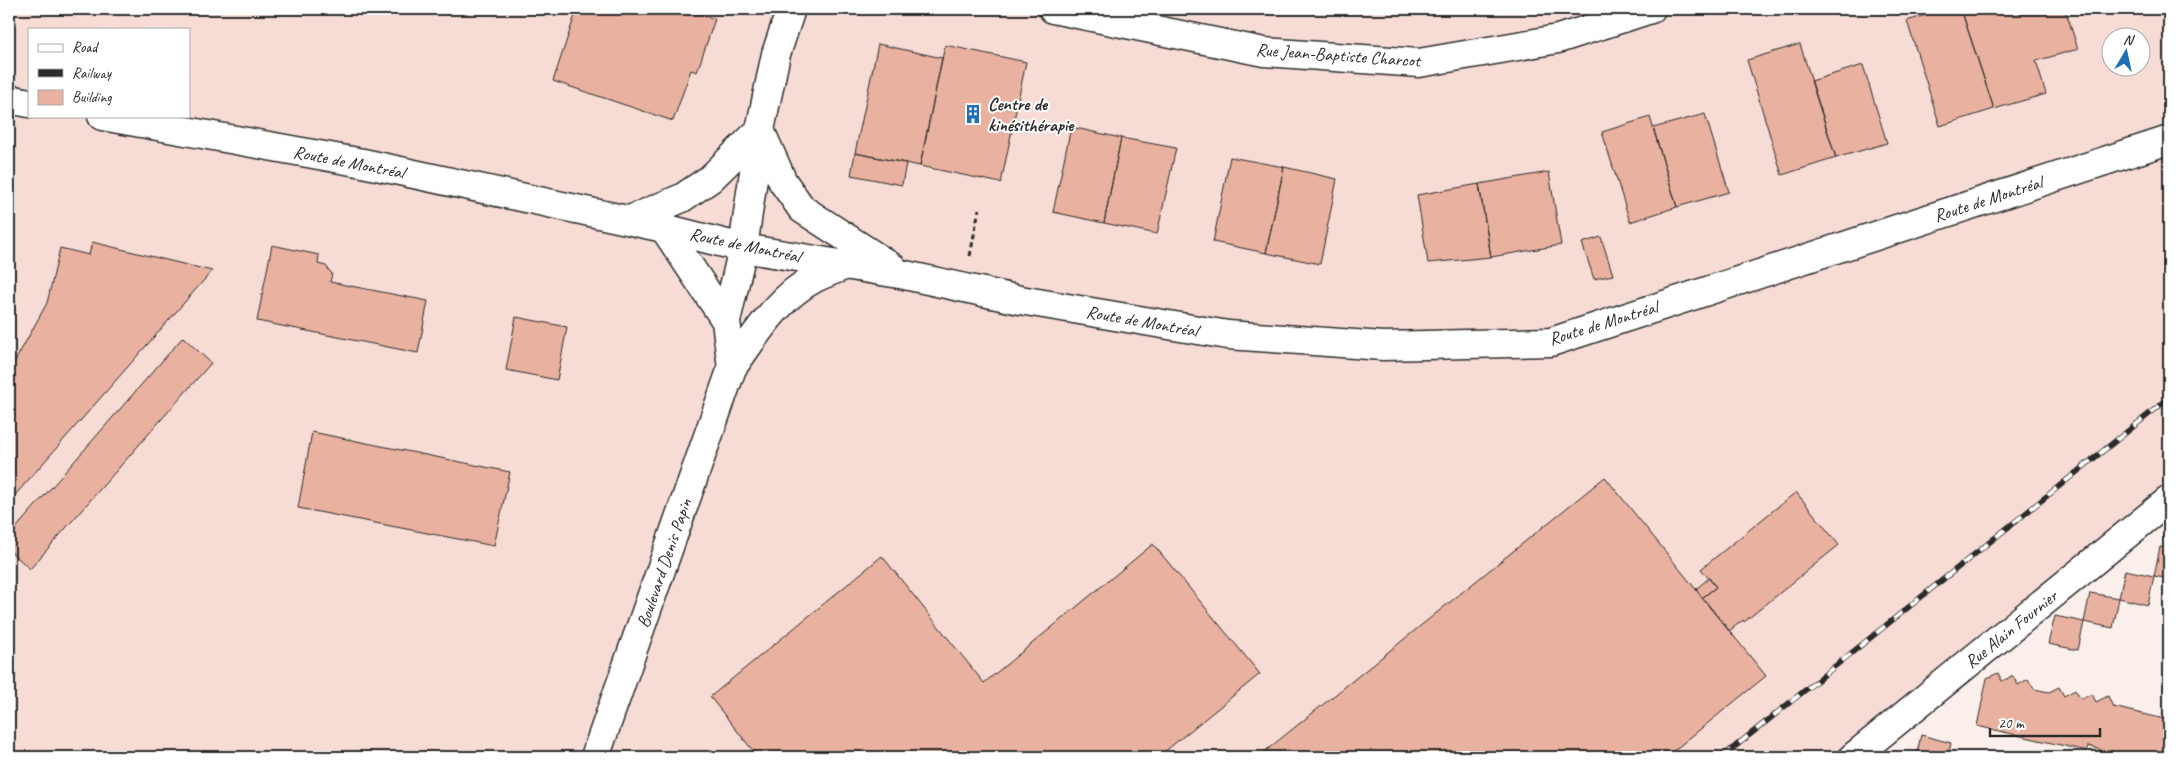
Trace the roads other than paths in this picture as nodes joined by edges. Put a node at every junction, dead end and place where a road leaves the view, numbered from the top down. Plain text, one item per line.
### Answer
1 (792, 9) edge
2 (1053, 9) edge
3 (1651, 9) edge
4 (9, 99) edge
5 (28, 103) edge
6 (113, 118) edge
7 (760, 130) junction
8 (2169, 140) edge
9 (630, 220) junction
10 (664, 228) junction
11 (743, 248) junction
12 (847, 265) junction
13 (904, 275) junction
14 (726, 321) junction
15 (732, 368) junction
16 (2169, 500) edge
17 (595, 757) edge
18 (1853, 757) edge

1 - 7 main road, Boulevard Denis Papin
2 - 3 main road, Rue Jean-Baptiste Charcot
4 - 5 main road
6 - 9 main road, Route de Montréal
7 - 9 main road
7 - 11 main road, Boulevard Denis Papin
7 - 13 main road
8 - 13 main road, Route de Montréal
9 - 10 main road, Route de Montréal
10 - 11 main road, Route de Montréal
10 - 14 main road, Boulevard Denis Papin
11 - 12 main road, Route de Montréal
11 - 14 main road, Boulevard Denis Papin
12 - 13 main road, Route de Montréal
12 - 15 main road, Boulevard Denis Papin
14 - 15 main road, Boulevard Denis Papin
15 - 17 main road, Boulevard Denis Papin
16 - 18 main road, Rue Alain Fournier

